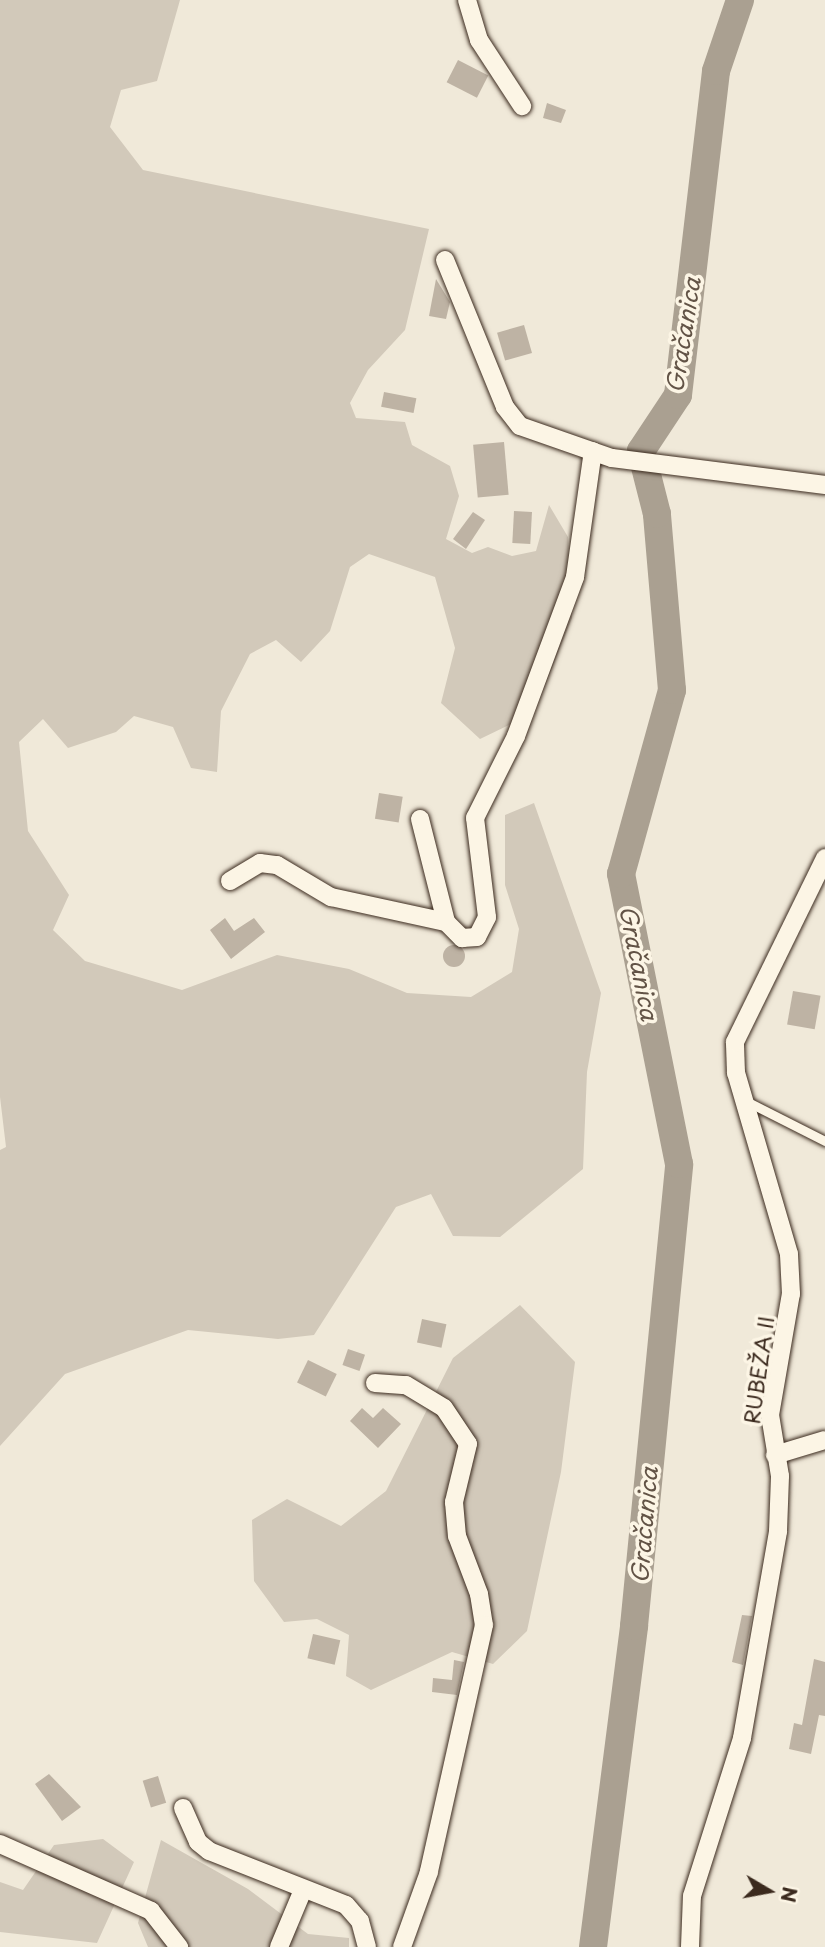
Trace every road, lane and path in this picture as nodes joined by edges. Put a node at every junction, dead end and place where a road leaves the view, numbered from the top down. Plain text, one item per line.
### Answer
1 (467, 0) edge
2 (522, 106) dead end
3 (445, 260) dead end
4 (593, 451) junction
5 (825, 485) edge
6 (419, 819) dead end
7 (825, 858) edge
8 (230, 881) dead end
9 (446, 922) junction
10 (744, 1100) junction
11 (825, 1141) edge
12 (375, 1382) dead end
13 (825, 1440) edge
14 (775, 1455) junction
15 (183, 1808) dead end
16 (0, 1844) edge
17 (303, 1891) junction
18 (179, 1947) edge
19 (279, 1947) edge
20 (367, 1947) edge
21 (402, 1947) edge
22 (690, 1947) edge

1 - 2 street
3 - 4 street
4 - 5 street
4 - 9 street
6 - 9 street
7 - 10 street, RUBEŽA II
8 - 9 street
10 - 11 lane
10 - 14 street, RUBEŽA II
12 - 21 street
13 - 14 street
14 - 22 street, RUBEŽA II
15 - 17 street
16 - 18 street
17 - 19 street
17 - 20 street

